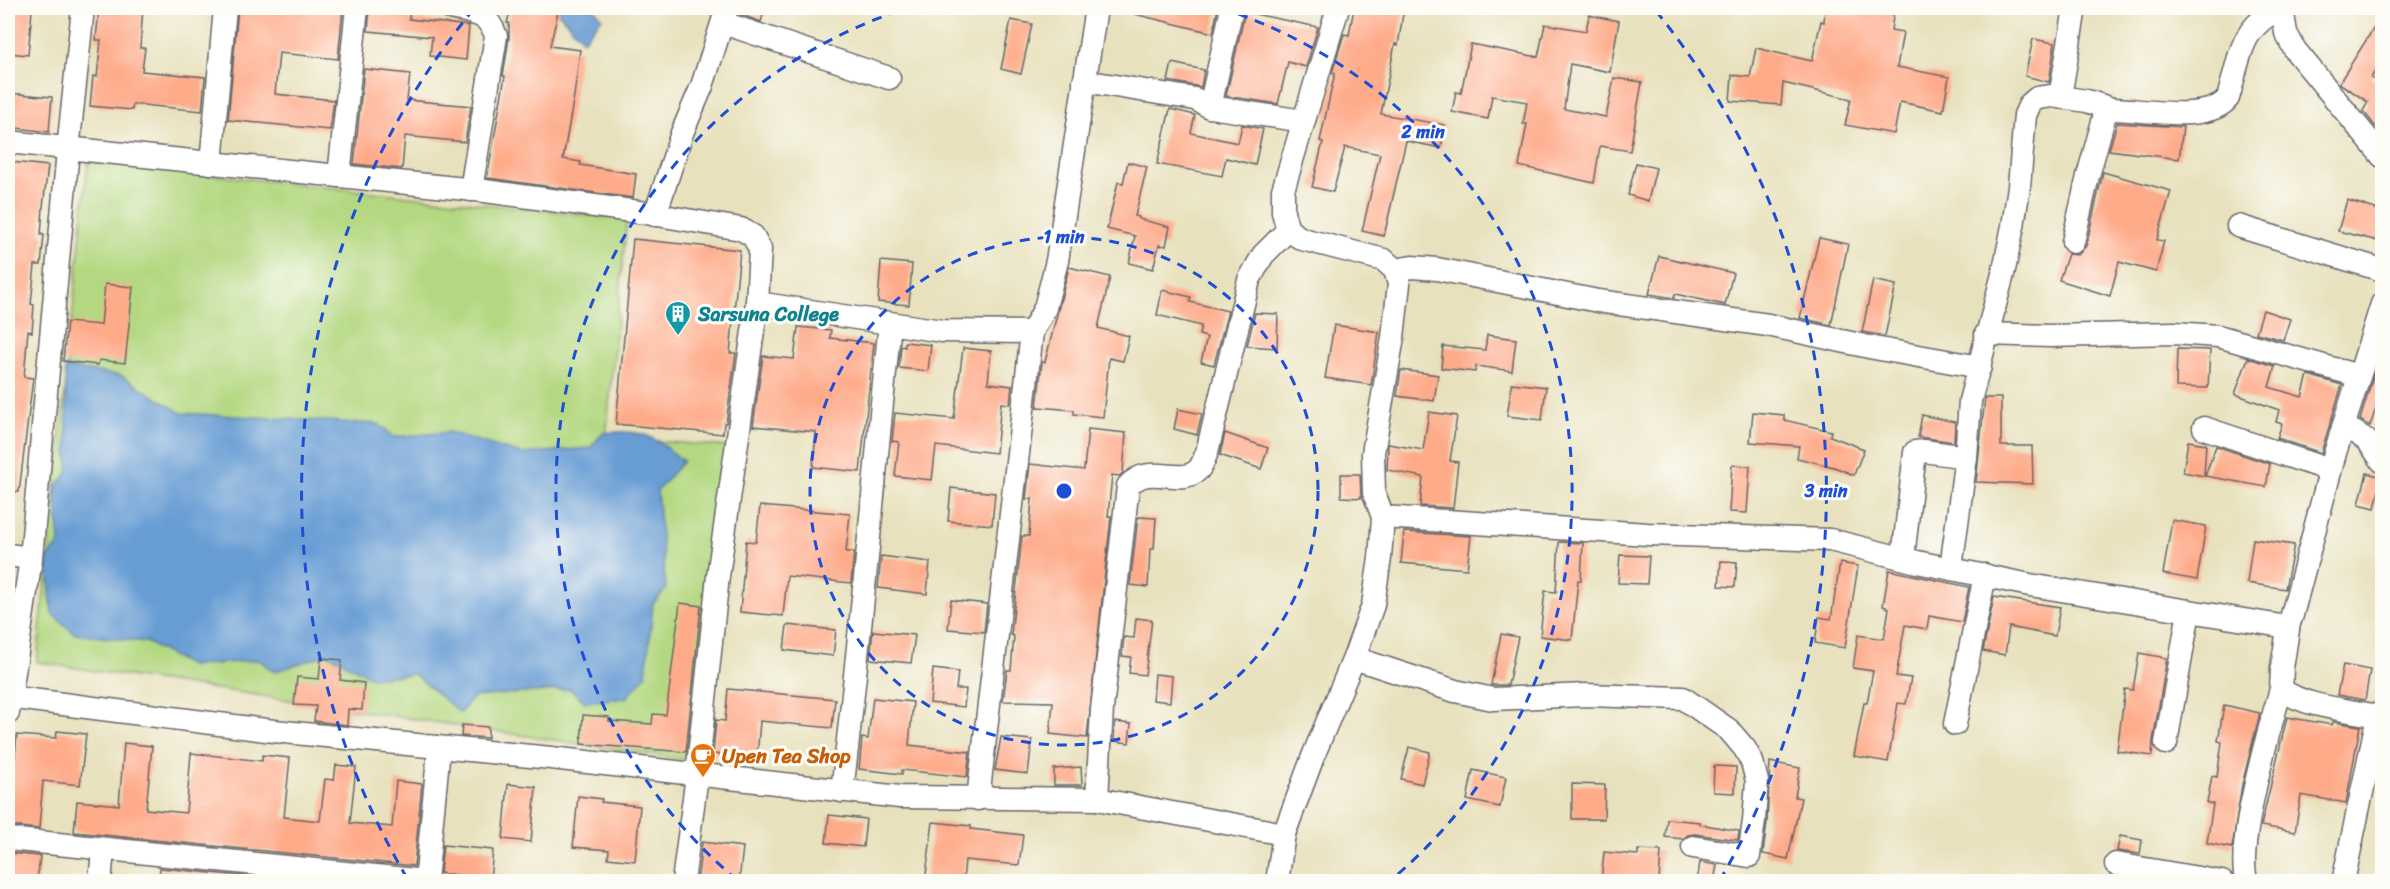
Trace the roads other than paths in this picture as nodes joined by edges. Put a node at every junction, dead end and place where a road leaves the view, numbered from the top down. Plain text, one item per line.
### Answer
1 (83, 8) edge
2 (225, 8) edge
3 (357, 8) edge
4 (450, 8) edge
5 (1096, 8) edge
6 (1232, 8) edge
7 (1338, 8) edge
8 (2075, 8) edge
9 (2282, 8) edge
10 (725, 15) edge
11 (889, 78) dead end
12 (1084, 81) junction
13 (2060, 97) junction
14 (1210, 107) junction
15 (2112, 109) junction
16 (1304, 122) junction
17 (8, 142) edge
18 (68, 150) junction
19 (2382, 156) edge
20 (211, 163) junction
21 (339, 176) junction
22 (471, 190) junction
23 (655, 215) junction
24 (2238, 226) dead end
25 (1288, 230) junction
26 (2073, 242) dead end
27 (1395, 270) junction
28 (2382, 270) edge
29 (757, 303) junction
30 (2382, 303) edge
31 (890, 323) junction
32 (1032, 332) junction
33 (1986, 334) junction
34 (1980, 367) junction
35 (2360, 375) junction
36 (2343, 427) junction
37 (2204, 428) dead end
38 (1966, 458) junction
39 (2382, 461) edge
40 (2330, 470) junction
41 (1383, 517) junction
42 (8, 555) edge
43 (31, 558) junction
44 (1903, 558) junction
45 (1951, 568) junction
46 (1985, 575) junction
47 (2189, 611) junction
48 (2289, 623) junction
49 (1354, 658) junction
50 (2281, 689) junction
51 (8, 702) edge
52 (2380, 716) edge
53 (1955, 724) dead end
54 (2166, 743) dead end
55 (439, 748) junction
56 (697, 775) junction
57 (842, 791) junction
58 (978, 799) junction
59 (1097, 799) junction
60 (1284, 834) junction
61 (8, 839) edge
62 (1693, 846) dead end
63 (103, 850) junction
64 (2116, 864) dead end
65 (208, 871) edge
66 (322, 876) edge
67 (426, 881) edge
68 (100, 882) edge
69 (683, 882) edge
70 (1277, 882) edge
71 (2222, 882) edge
72 (2247, 882) edge
73 (2343, 882) edge

1 - 18 street
2 - 20 street
3 - 21 street
4 - 22 street
5 - 12 street
6 - 14 street
7 - 16 street
8 - 13 street
9 - 15 street
9 - 19 street
10 - 11 street
10 - 23 street
12 - 14 street
12 - 32 street
13 - 15 street
13 - 33 street
14 - 16 street
15 - 26 street
16 - 25 street
17 - 18 street
18 - 20 street
18 - 43 street
20 - 21 street
21 - 22 street
22 - 23 street
23 - 29 street
24 - 28 street
25 - 27 street
25 - 59 street
27 - 34 street
27 - 41 street
29 - 31 street
29 - 56 street
30 - 35 street
31 - 32 street
31 - 57 street
32 - 58 street
33 - 34 street
33 - 35 street
34 - 38 street
35 - 36 street
36 - 39 street
36 - 40 street
37 - 40 street
38 - 44 street
38 - 45 street
40 - 48 street
41 - 44 street
41 - 49 street
42 - 43 street
43 - 51 street
44 - 45 street
45 - 46 street
46 - 47 street
46 - 53 street
47 - 48 street
47 - 54 street
48 - 50 street
49 - 60 street
49 - 62 street
50 - 52 street
50 - 72 street
51 - 55 street
52 - 73 street
55 - 56 street
55 - 67 street
56 - 57 street
56 - 69 street
57 - 58 street
58 - 59 street
59 - 60 street
60 - 70 street
61 - 63 street
63 - 65 street
63 - 68 street
64 - 71 street
65 - 66 street
66 - 67 street

